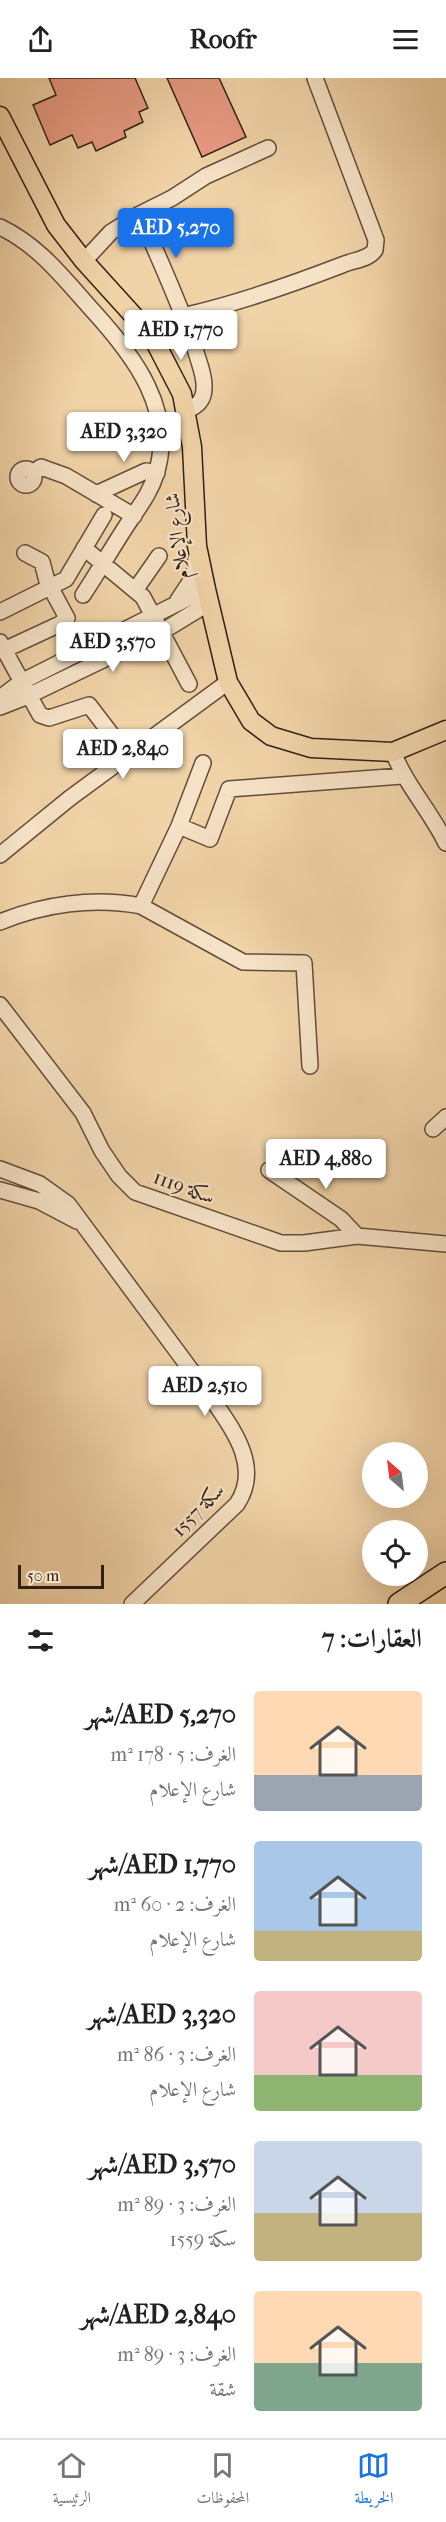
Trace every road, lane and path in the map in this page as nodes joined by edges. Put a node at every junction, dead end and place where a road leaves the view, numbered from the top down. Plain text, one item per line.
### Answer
1 (315, 78) edge
2 (0, 116) edge
3 (268, 148) dead end
4 (140, 214) junction
5 (0, 227) edge
6 (84, 261) junction
7 (183, 316) junction
8 (186, 411) junction
9 (33, 473) dead end
10 (157, 473) junction
11 (96, 494) junction
12 (104, 515) dead end
13 (134, 516) junction
14 (197, 546) junction
15 (84, 548) junction
16 (25, 553) dead end
17 (159, 556) dead end
18 (104, 564) junction
19 (51, 588) junction
20 (136, 589) junction
21 (83, 595) dead end
22 (207, 596) junction
23 (173, 605) junction
24 (0, 612) edge
25 (154, 616) junction
26 (178, 623) junction
27 (163, 630) junction
28 (218, 636) junction
29 (2, 646) edge
30 (228, 682) junction
31 (189, 684) dead end
32 (25, 689) junction
33 (0, 698) edge
34 (0, 707) edge
35 (446, 730) edge
36 (115, 739) dead end
37 (393, 752) junction
38 (203, 763) dead end
39 (402, 776) junction
40 (179, 826) junction
41 (446, 843) edge
42 (0, 855) edge
43 (141, 906) junction
44 (0, 922) edge
45 (0, 1005) edge
46 (310, 1066) dead end
47 (446, 1117) edge
48 (433, 1129) dead end
49 (0, 1169) edge
50 (269, 1170) dead end
51 (17, 1174) junction
52 (6, 1192) edge
53 (83, 1224) junction
54 (357, 1236) junction
55 (446, 1244) edge
56 (446, 1573) edge
57 (400, 1602) edge
58 (132, 1604) edge

1 - 7 street
2 - 6 main road, شارع الإعلام
3 - 4 street
4 - 6 street
4 - 7 street
5 - 10 street
6 - 8 main road, شارع الإعلام
7 - 8 street
8 - 14 main road, شارع الإعلام
9 - 11 street
10 - 11 street
10 - 13 street
11 - 13 street
12 - 15 street
13 - 18 street
14 - 22 main road, شارع الإعلام
14 - 23 street
15 - 18 street
15 - 19 street
16 - 19 street
17 - 20 street
18 - 20 street
18 - 21 street
19 - 24 street
19 - 29 street
20 - 25 street
22 - 23 street
22 - 26 street
22 - 28 main road, شارع الإعلام
23 - 25 street
25 - 27 street
25 - 32 street
26 - 27 street
26 - 28 street
27 - 31 street
27 - 32 street
28 - 30 main road, شارع الإعلام
29 - 32 street
30 - 37 main road, شارع الإعلام
30 - 42 street
32 - 33 street
32 - 34 street
32 - 36 street
35 - 37 main road, شارع الإعلام
37 - 39 street
38 - 40 street
39 - 40 street
39 - 41 street
40 - 43 street
43 - 44 street
43 - 46 street
45 - 54 street, سكة 1119
47 - 48 street
49 - 51 street, سكة 1557
50 - 54 street
51 - 52 street
51 - 53 street, سكة 1557
52 - 53 street, سكة 1557
53 - 58 street, سكة 1557
54 - 55 street, سكة 1119
56 - 57 highway

